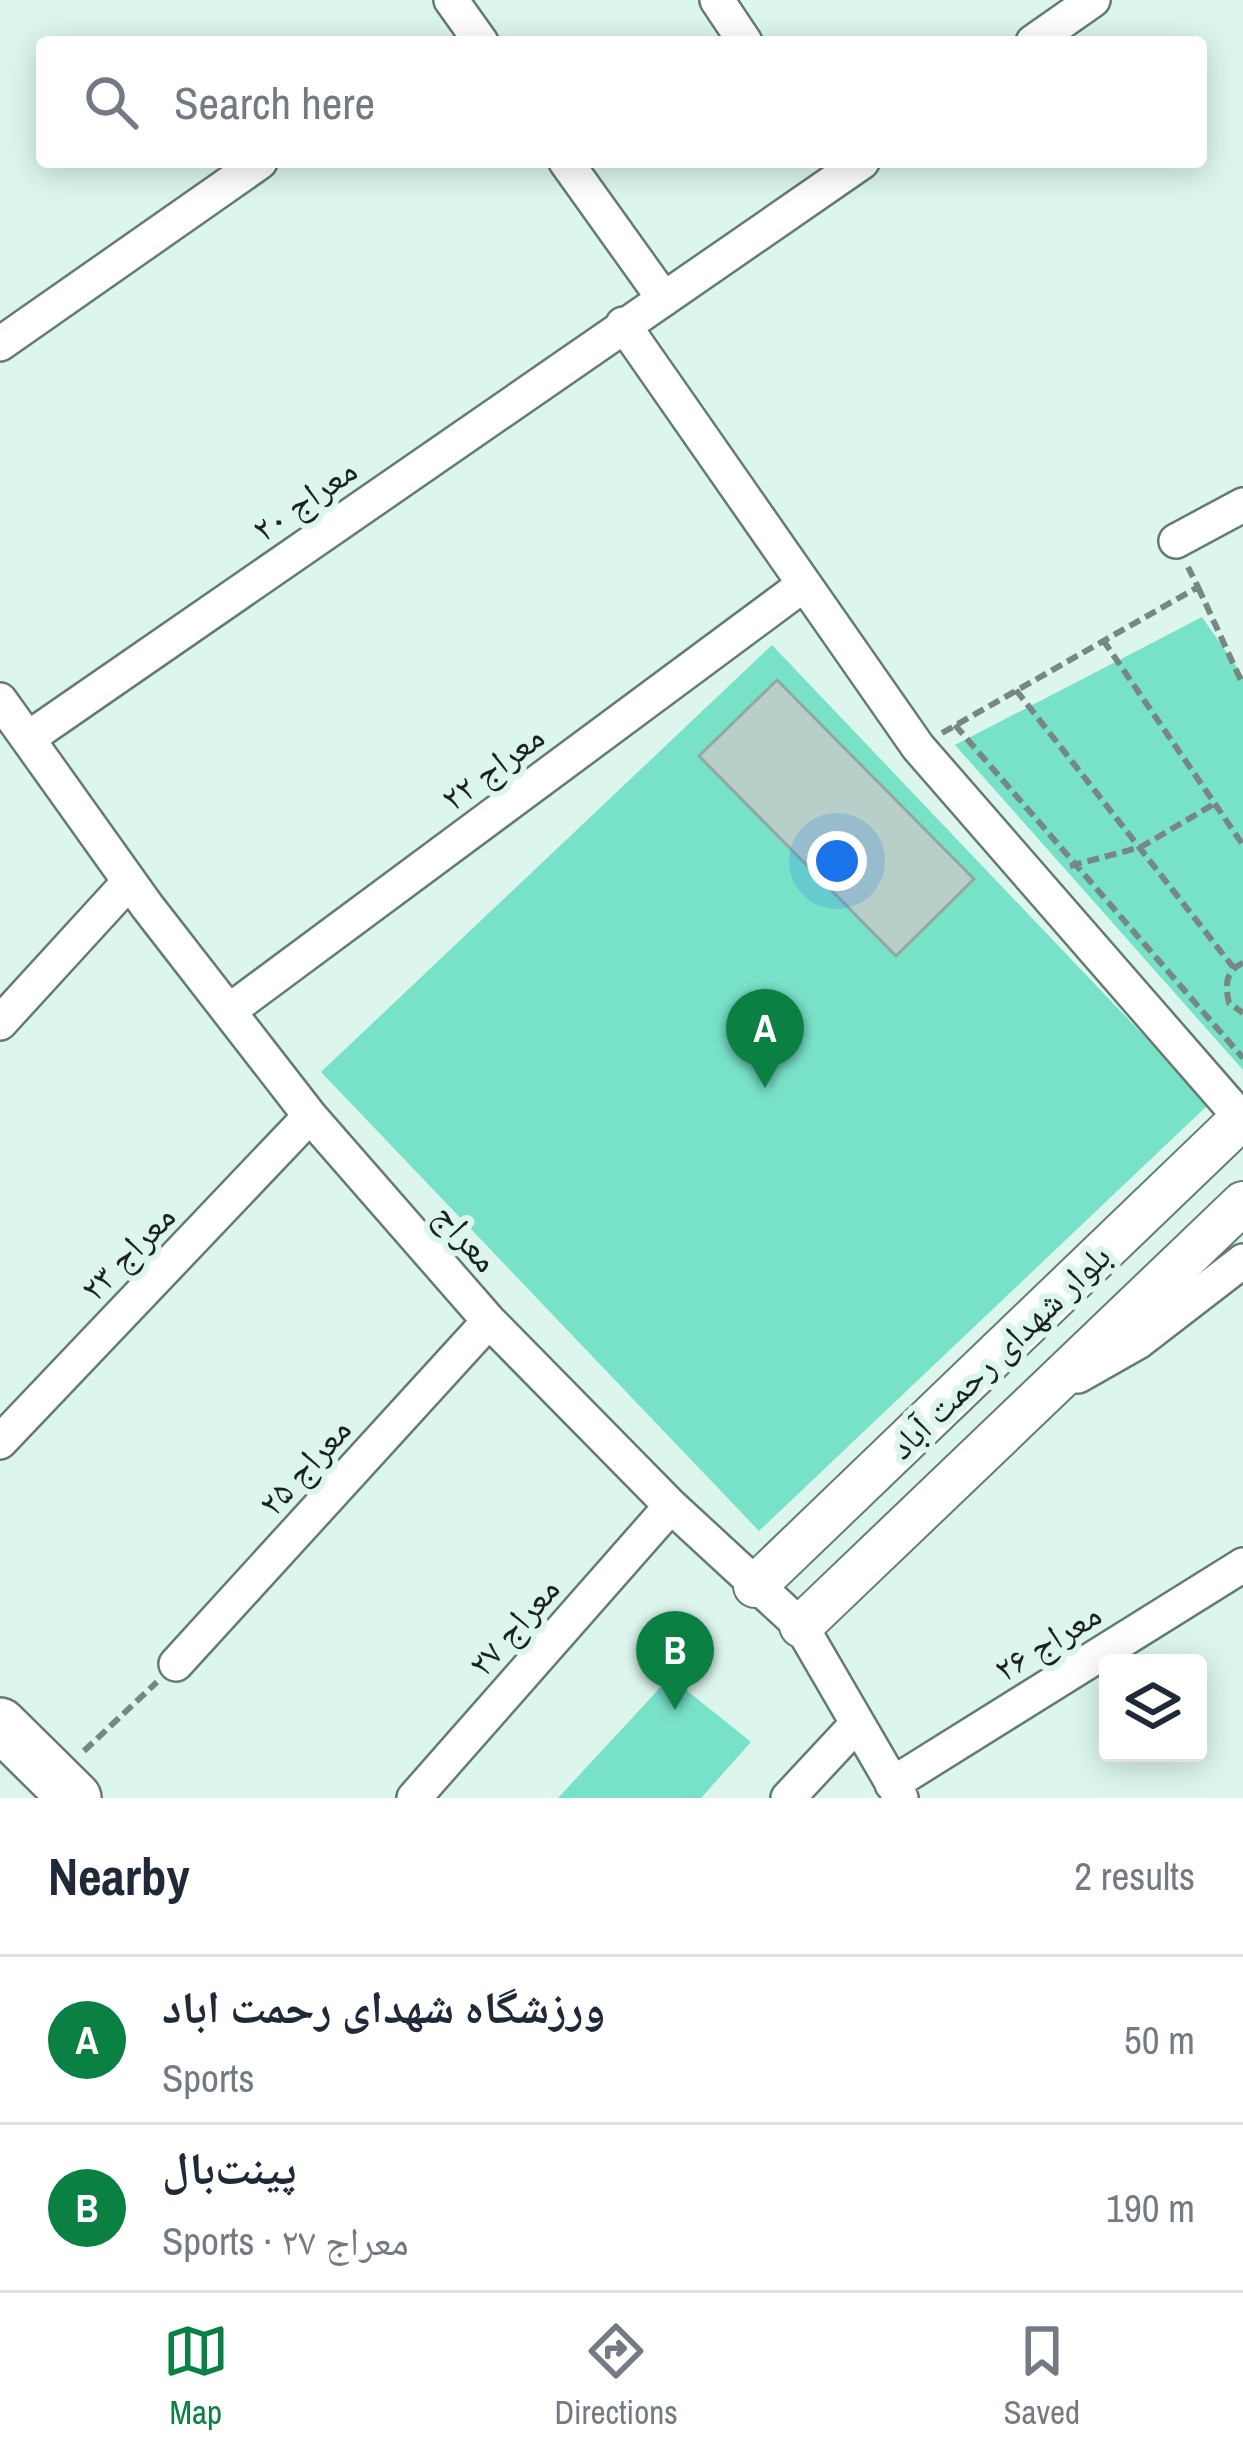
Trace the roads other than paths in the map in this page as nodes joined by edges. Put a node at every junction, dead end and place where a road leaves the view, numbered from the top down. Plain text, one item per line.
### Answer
1 (451, 0) edge
2 (717, 0) edge
3 (1093, 0) edge
4 (477, 36) edge
5 (741, 36) edge
6 (1042, 36) edge
7 (251, 168) edge
8 (570, 168) edge
9 (843, 168) edge
10 (664, 299) junction
11 (623, 324) junction
12 (0, 344) edge
13 (1243, 505) edge
14 (1176, 541) road end
15 (802, 586) junction
16 (0, 700) edge
17 (30, 737) junction
18 (129, 882) junction
19 (229, 1011) junction
20 (0, 1023) edge
21 (310, 1116) junction
22 (1242, 1117) edge
23 (1243, 1203) edge
24 (1243, 1261) edge
25 (489, 1321) junction
26 (1035, 1401) junction
27 (0, 1442) edge
28 (670, 1506) junction
29 (811, 1532) junction
30 (869, 1561) junction
31 (1243, 1565) edge
32 (755, 1586) junction
33 (801, 1626) junction
34 (176, 1664) road end
35 (0, 1724) edge
36 (856, 1725) junction
37 (65, 1788) edge
38 (896, 1791) edge
39 (414, 1798) edge
40 (788, 1798) edge

1 - 4 street
2 - 5 street
3 - 6 street
7 - 12 street
8 - 10 street
9 - 10 street, معراج ۲۰
10 - 11 street, معراج ۲۰
11 - 15 street
11 - 17 street, معراج ۲۰
13 - 14 street
15 - 19 street, معراج ۲۲
15 - 22 street
16 - 17 street, معراج
17 - 18 street, معراج
18 - 19 street, معراج
18 - 20 street
19 - 21 street, معراج
21 - 25 street, معراج
21 - 27 street, معراج ۲۳
22 - 29 street, بلوار شهدای رحمت آباد
23 - 26 street, بلوار شهدای رحمت آباد
24 - 26 street
25 - 28 street, معراج
25 - 34 street, معراج ۲۵
26 - 30 street, بلوار شهدای رحمت آباد
28 - 32 street, معراج
28 - 39 street, معراج ۲۷
29 - 30 street
29 - 32 street, بلوار شهدای رحمت آباد
30 - 33 street, بلوار شهدای رحمت آباد
31 - 38 street, معراج ۲۶
32 - 33 street, معراج
33 - 36 street, معراج
35 - 37 main road
36 - 38 street, معراج
36 - 40 street

